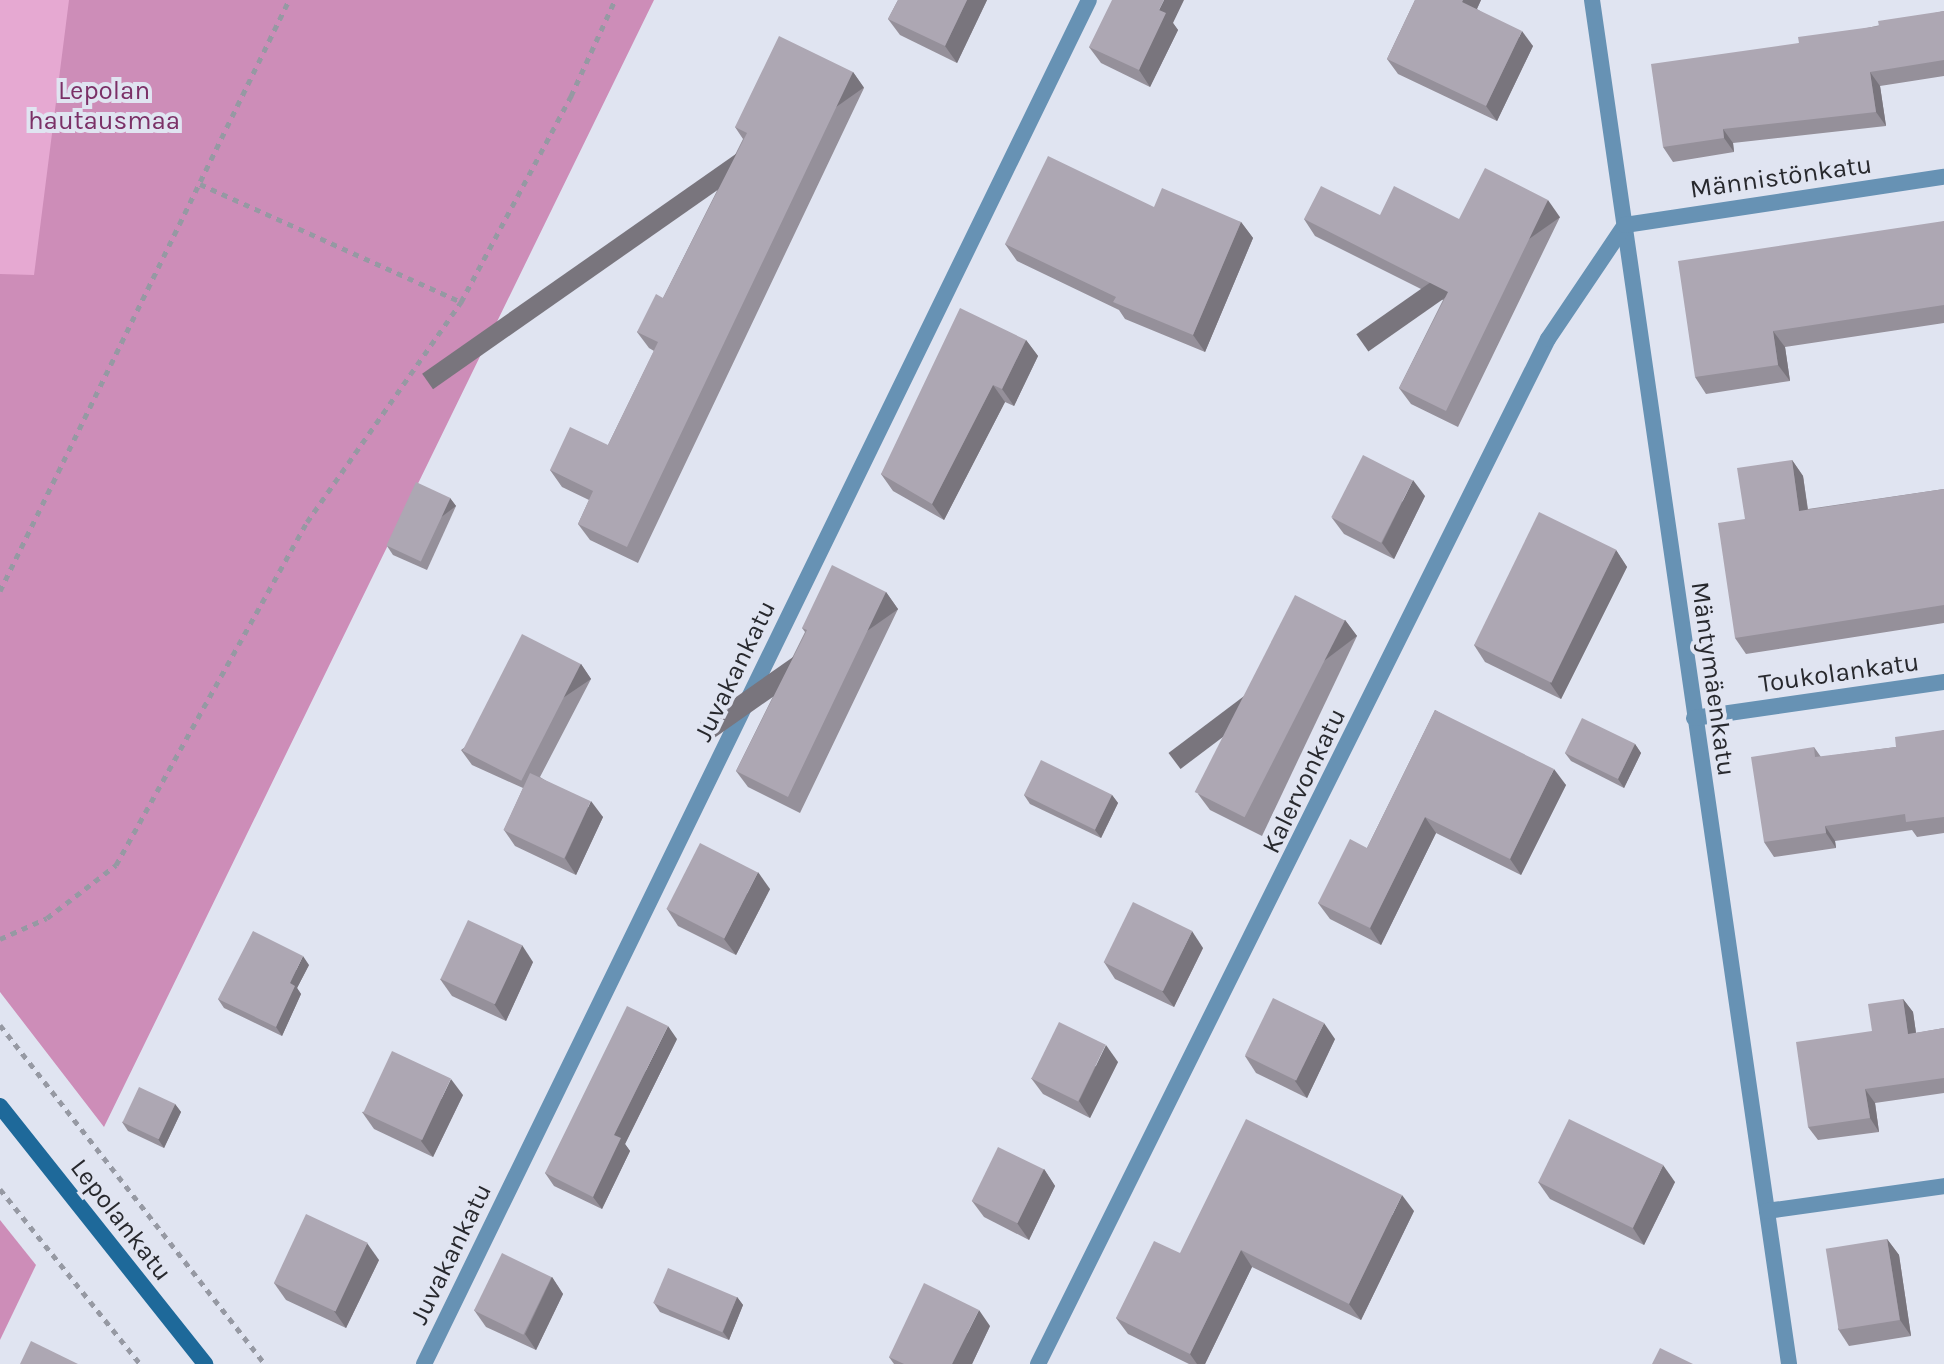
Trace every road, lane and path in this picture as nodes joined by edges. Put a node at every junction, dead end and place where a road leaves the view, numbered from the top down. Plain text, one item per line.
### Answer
1 (289, 0) edge
2 (615, 0) edge
3 (1089, 0) edge
4 (1592, 0) edge
5 (1944, 177) edge
6 (200, 184) junction
7 (1625, 225) junction
8 (461, 302) junction
9 (0, 591) edge
10 (1944, 682) edge
11 (1694, 718) junction
12 (0, 939) edge
13 (0, 1025) edge
14 (0, 1106) edge
15 (1944, 1186) edge
16 (0, 1189) edge
17 (1767, 1211) junction
18 (140, 1364) edge
19 (205, 1364) edge
20 (265, 1364) edge
21 (424, 1364) edge
22 (1038, 1364) edge
23 (1789, 1364) edge

1 - 6 path
2 - 8 path
3 - 21 street, Juvakankatu
4 - 7 street, Mäntymäenkatu
5 - 7 street, Männistönkatu
6 - 8 path
6 - 9 path
7 - 11 street, Mäntymäenkatu
7 - 22 street, Kalervonkatu
8 - 12 path
10 - 11 street, Toukolankatu
11 - 17 street, Mäntymäenkatu
13 - 20 path
14 - 19 main road, Lepolankatu
15 - 17 street
16 - 18 path
17 - 23 street, Mäntymäenkatu

